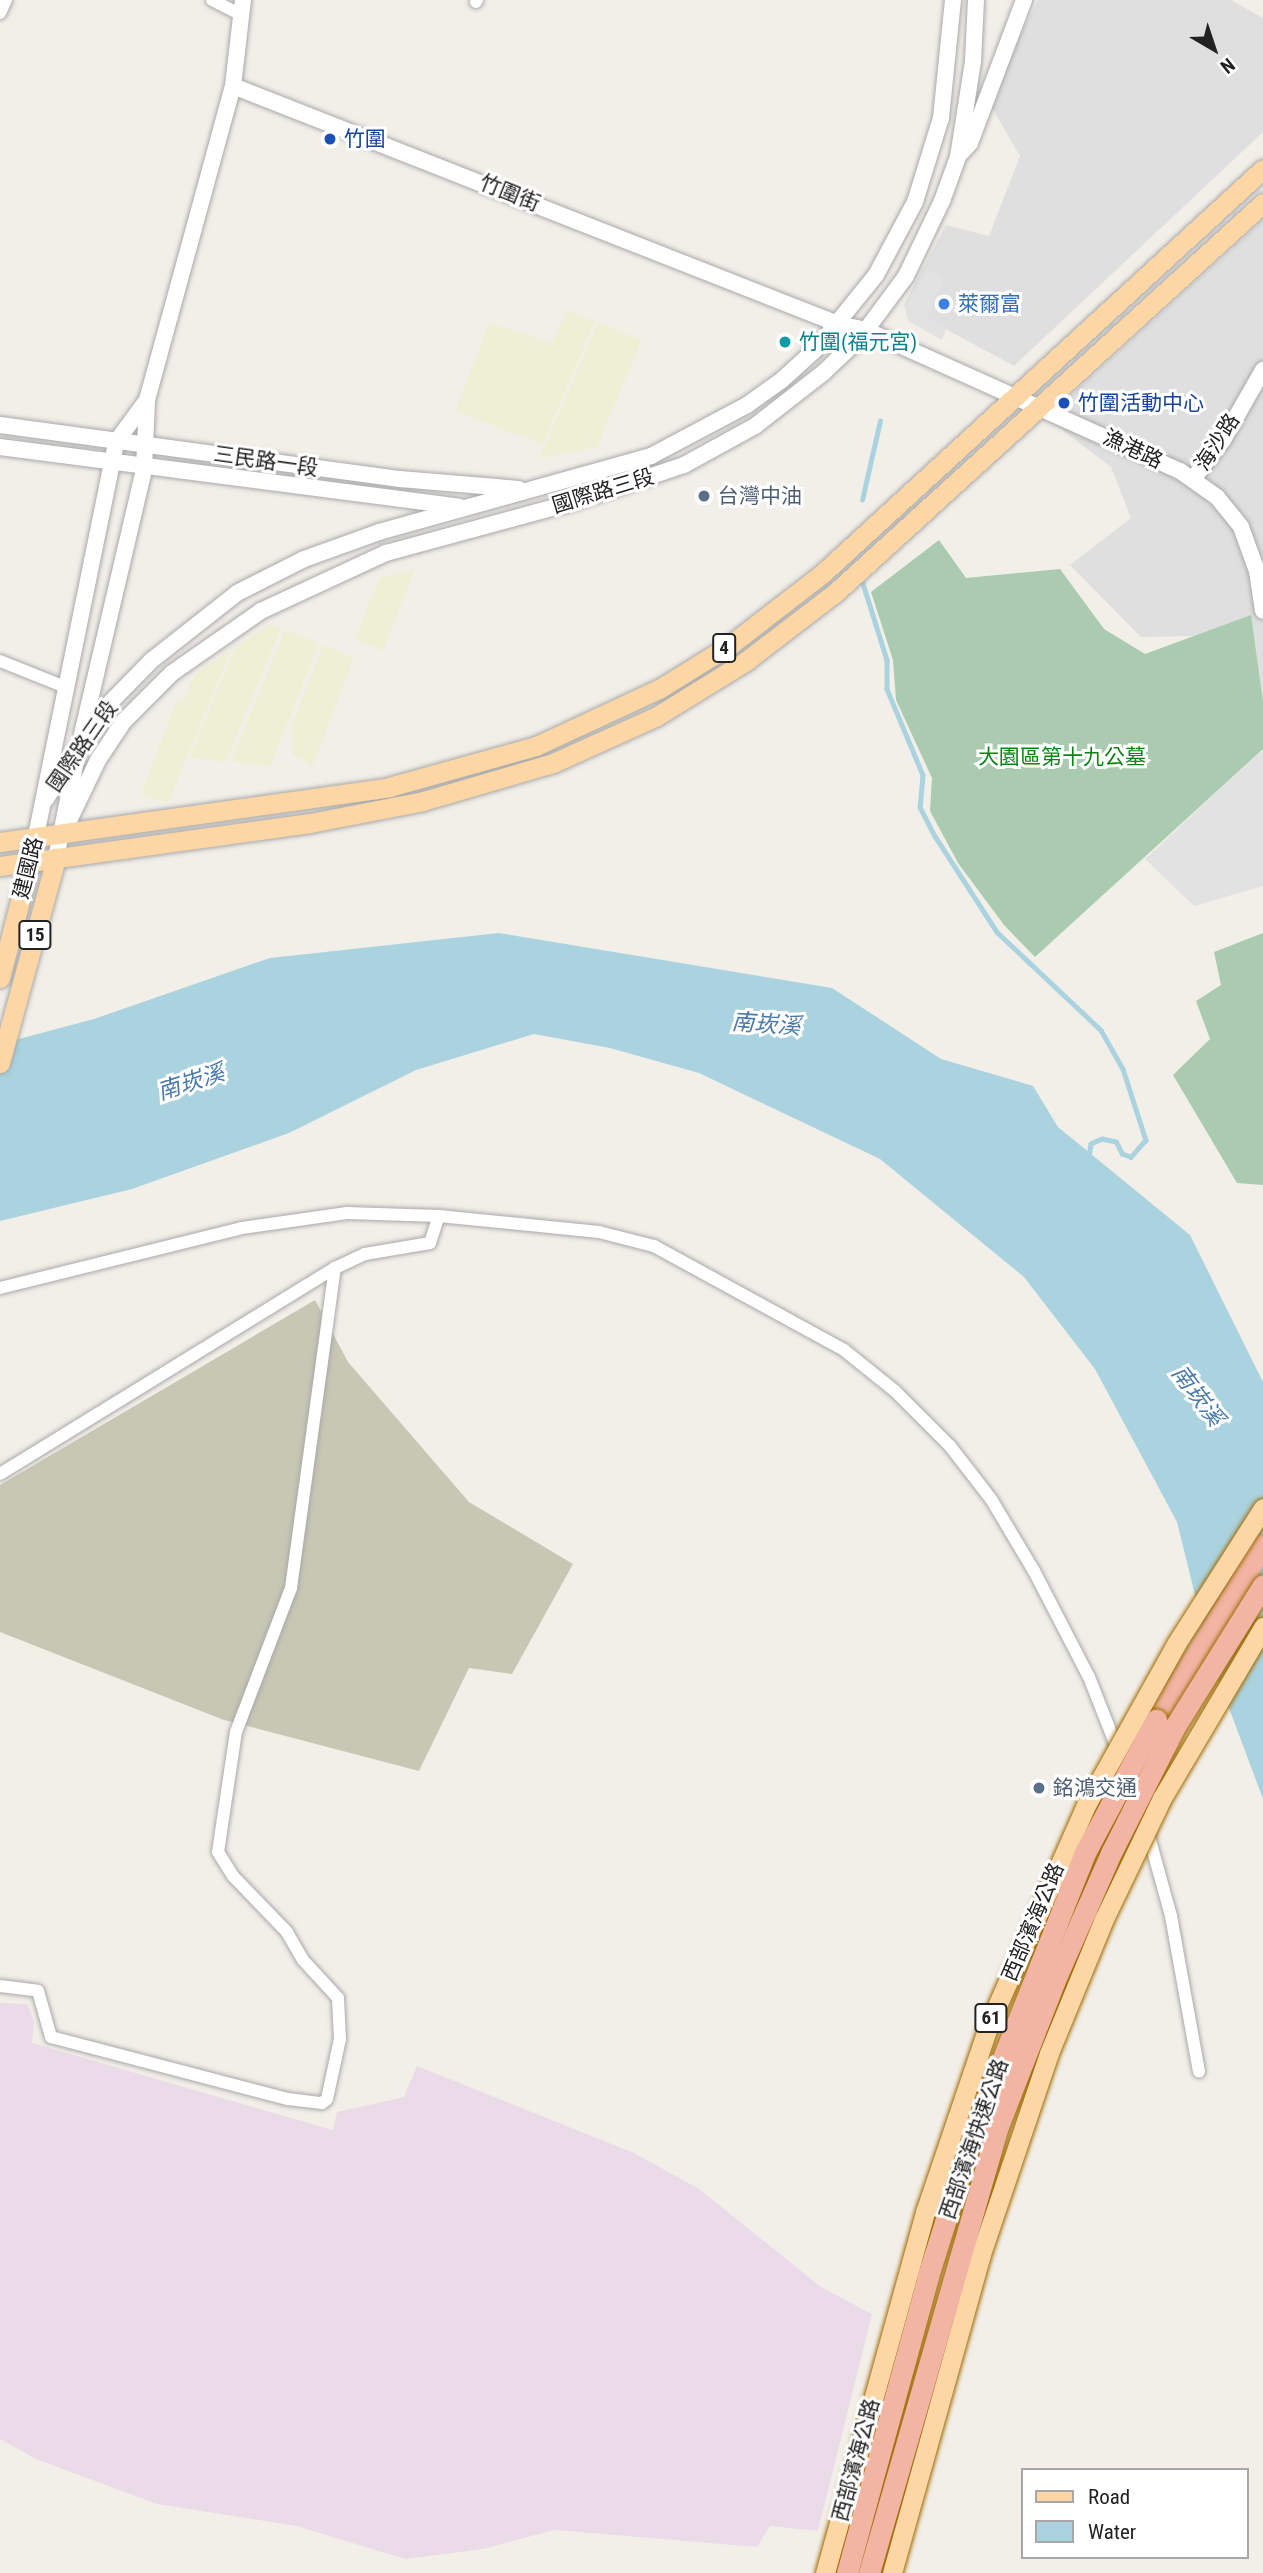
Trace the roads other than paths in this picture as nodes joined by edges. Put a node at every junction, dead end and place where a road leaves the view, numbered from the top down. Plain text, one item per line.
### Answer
1 (6, 0) edge
2 (212, 0) edge
3 (953, 0) edge
4 (976, 0) edge
5 (1024, 0) edge
6 (243, 8) edge
7 (0, 13) edge
8 (233, 86) junction
9 (958, 156) junction
10 (1263, 169) edge
11 (1263, 203) edge
12 (852, 327) junction
13 (1263, 370) edge
14 (1015, 397) junction
15 (148, 400) junction
16 (1040, 408) junction
17 (0, 425) edge
18 (116, 442) junction
19 (148, 446) junction
20 (0, 447) edge
21 (111, 464) junction
22 (144, 469) junction
23 (1194, 478) junction
24 (532, 490) junction
25 (468, 508) junction
26 (531, 513) junction
27 (1263, 611) edge
28 (0, 661) edge
29 (68, 688) junction
30 (79, 745) junction
31 (46, 799) junction
32 (63, 833) junction
33 (36, 836) junction
34 (0, 842) edge
35 (56, 858) junction
36 (30, 862) junction
37 (0, 866) edge
38 (0, 978) edge
39 (0, 1063) edge
40 (439, 1216) junction
41 (335, 1268) junction
42 (0, 1288) edge
43 (0, 1474) edge
44 (1263, 1508) edge
45 (1263, 1545) edge
46 (1263, 1585) edge
47 (1263, 1628) edge
48 (0, 1986) edge
49 (1199, 2071) dead end
50 (825, 2573) edge
51 (847, 2573) edge
52 (869, 2573) edge
53 (892, 2573) edge

1 - 7 street
2 - 6 street
3 - 12 street, 國際路三段
4 - 9 street, 國際路三段
5 - 9 street
6 - 8 street
8 - 12 street, 竹圍街
8 - 15 street
9 - 12 street, 國際路三段
10 - 14 main road, 4
11 - 16 main road, 4
12 - 14 street, 漁港路
12 - 24 street, 國際路三段
12 - 26 street, 國際路三段
13 - 23 street, 海沙路
14 - 16 street, 漁港路
14 - 32 main road, 4
15 - 18 street
15 - 19 street
16 - 23 street, 漁港路
16 - 35 main road, 4
17 - 18 street, 三民路一段
18 - 19 street, 三民路一段
18 - 21 street
19 - 22 street
19 - 24 street, 三民路一段
20 - 21 street, 三民路一段
21 - 22 street, 三民路一段
21 - 29 street
22 - 25 street, 三民路一段
22 - 30 street
23 - 27 street, 漁港路
24 - 25 street, 國際路三段
25 - 26 street, 三民路一段
25 - 30 street, 國際路三段
26 - 32 street, 國際路三段
28 - 29 street
29 - 31 street
30 - 31 street, 國際路三段
30 - 32 street
31 - 33 street, 建國路
32 - 33 main road, 4
32 - 35 street, 建國路
33 - 34 main road, 4
33 - 36 main road, 建國路 / 15
35 - 36 main road, 4
35 - 39 main road, 建國路 / 15
36 - 37 main road, 4
36 - 38 main road, 建國路 / 15
40 - 41 street
40 - 42 street
40 - 49 street
41 - 43 street
41 - 48 street
44 - 50 main road, 西部濱海公路 / 61, bridge
45 - 51 highway, 西部濱海快速公路 / 61, bridge
46 - 52 highway, 西部濱海快速公路 / 61, bridge
47 - 53 main road, bridge

